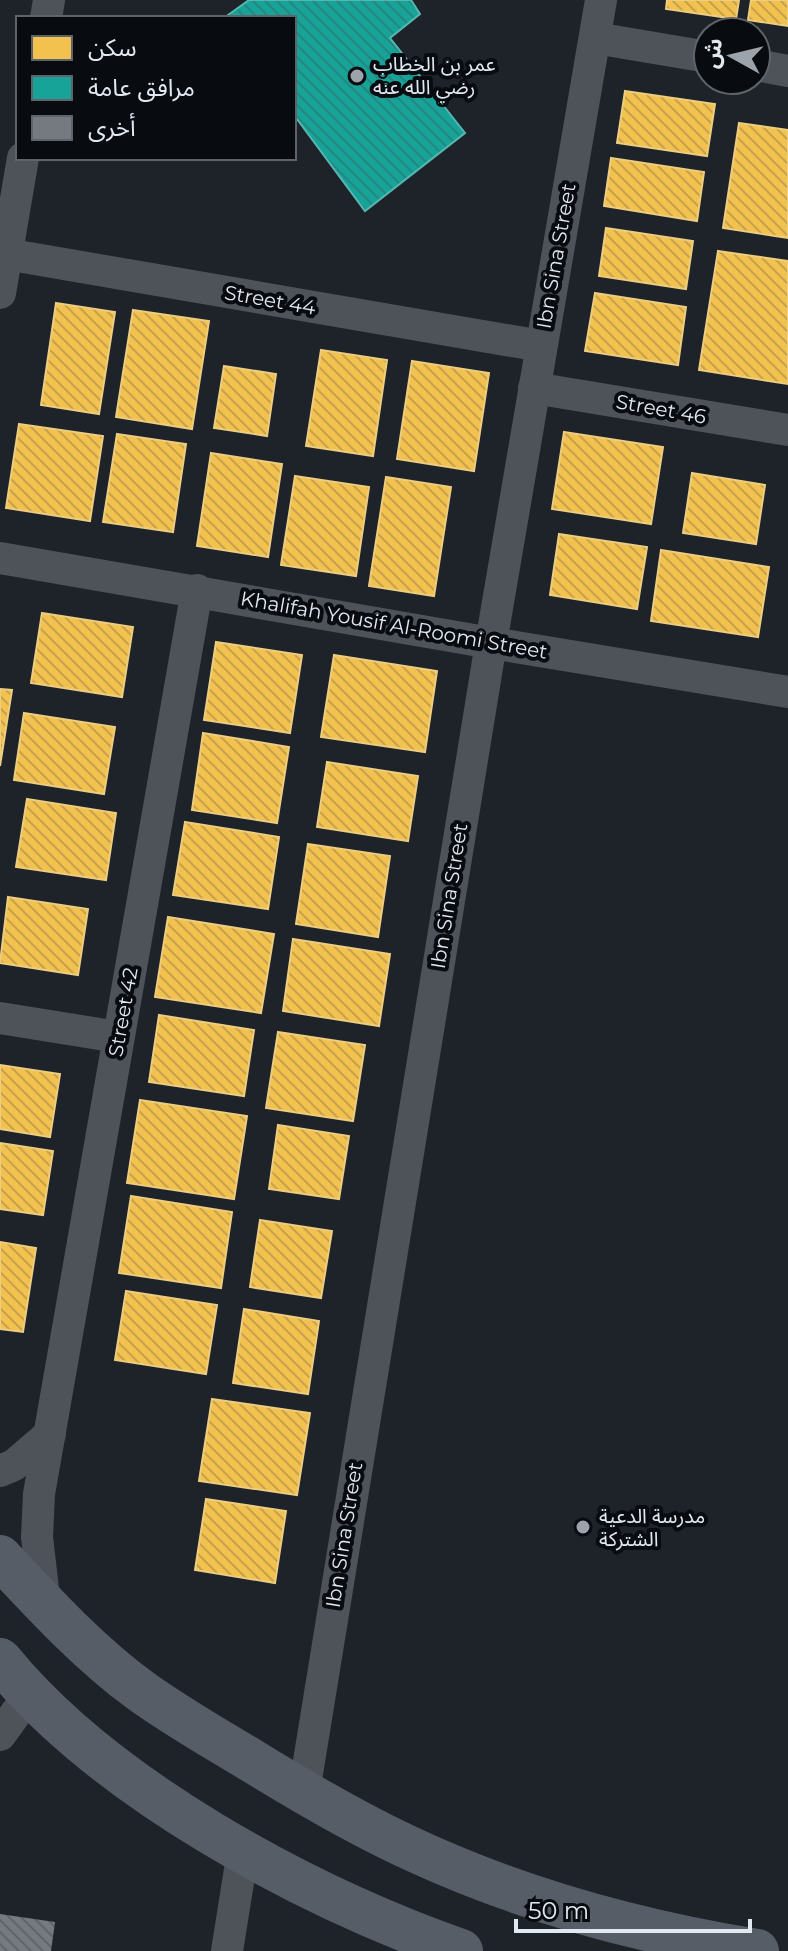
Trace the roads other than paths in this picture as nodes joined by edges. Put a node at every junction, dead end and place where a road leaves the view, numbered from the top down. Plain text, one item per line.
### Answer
1 (601, 0) edge
2 (595, 38) junction
3 (692, 54) edge
4 (23, 160) edge
5 (3, 254) edge
6 (0, 293) edge
7 (541, 346) junction
8 (534, 388) junction
9 (788, 430) edge
10 (0, 558) edge
11 (197, 590) junction
12 (491, 643) junction
13 (788, 692) edge
14 (0, 1018) edge
15 (118, 1037) junction
16 (50, 1434) junction
17 (0, 1471) edge
18 (0, 1557) edge
19 (45, 1606) junction
20 (0, 1660) edge
21 (29, 1695) junction
22 (0, 1735) edge
23 (304, 1792) junction
24 (243, 1851) junction
25 (227, 1951) edge
26 (461, 1951) edge
27 (757, 1951) edge

1 - 2 street, Ibn Sina Street
2 - 3 street
2 - 7 street, Ibn Sina Street
4 - 5 street
5 - 6 street
5 - 7 street, Street 44
7 - 8 street, Ibn Sina Street
8 - 9 street, Street 46
8 - 12 street, Ibn Sina Street
10 - 11 street, Khalifah Yousif Al-Roomi Street
11 - 12 street, Khalifah Yousif Al-Roomi Street
11 - 15 street, Street 42
12 - 13 street, Khalifah Yousif Al-Roomi Street
12 - 23 street, Ibn Sina Street
14 - 15 street
15 - 16 street, Street 42
16 - 17 street
16 - 19 street, Street 42
18 - 19 street
19 - 23 street
20 - 21 street
21 - 22 street
21 - 24 street
23 - 27 street
24 - 25 street
24 - 26 street

